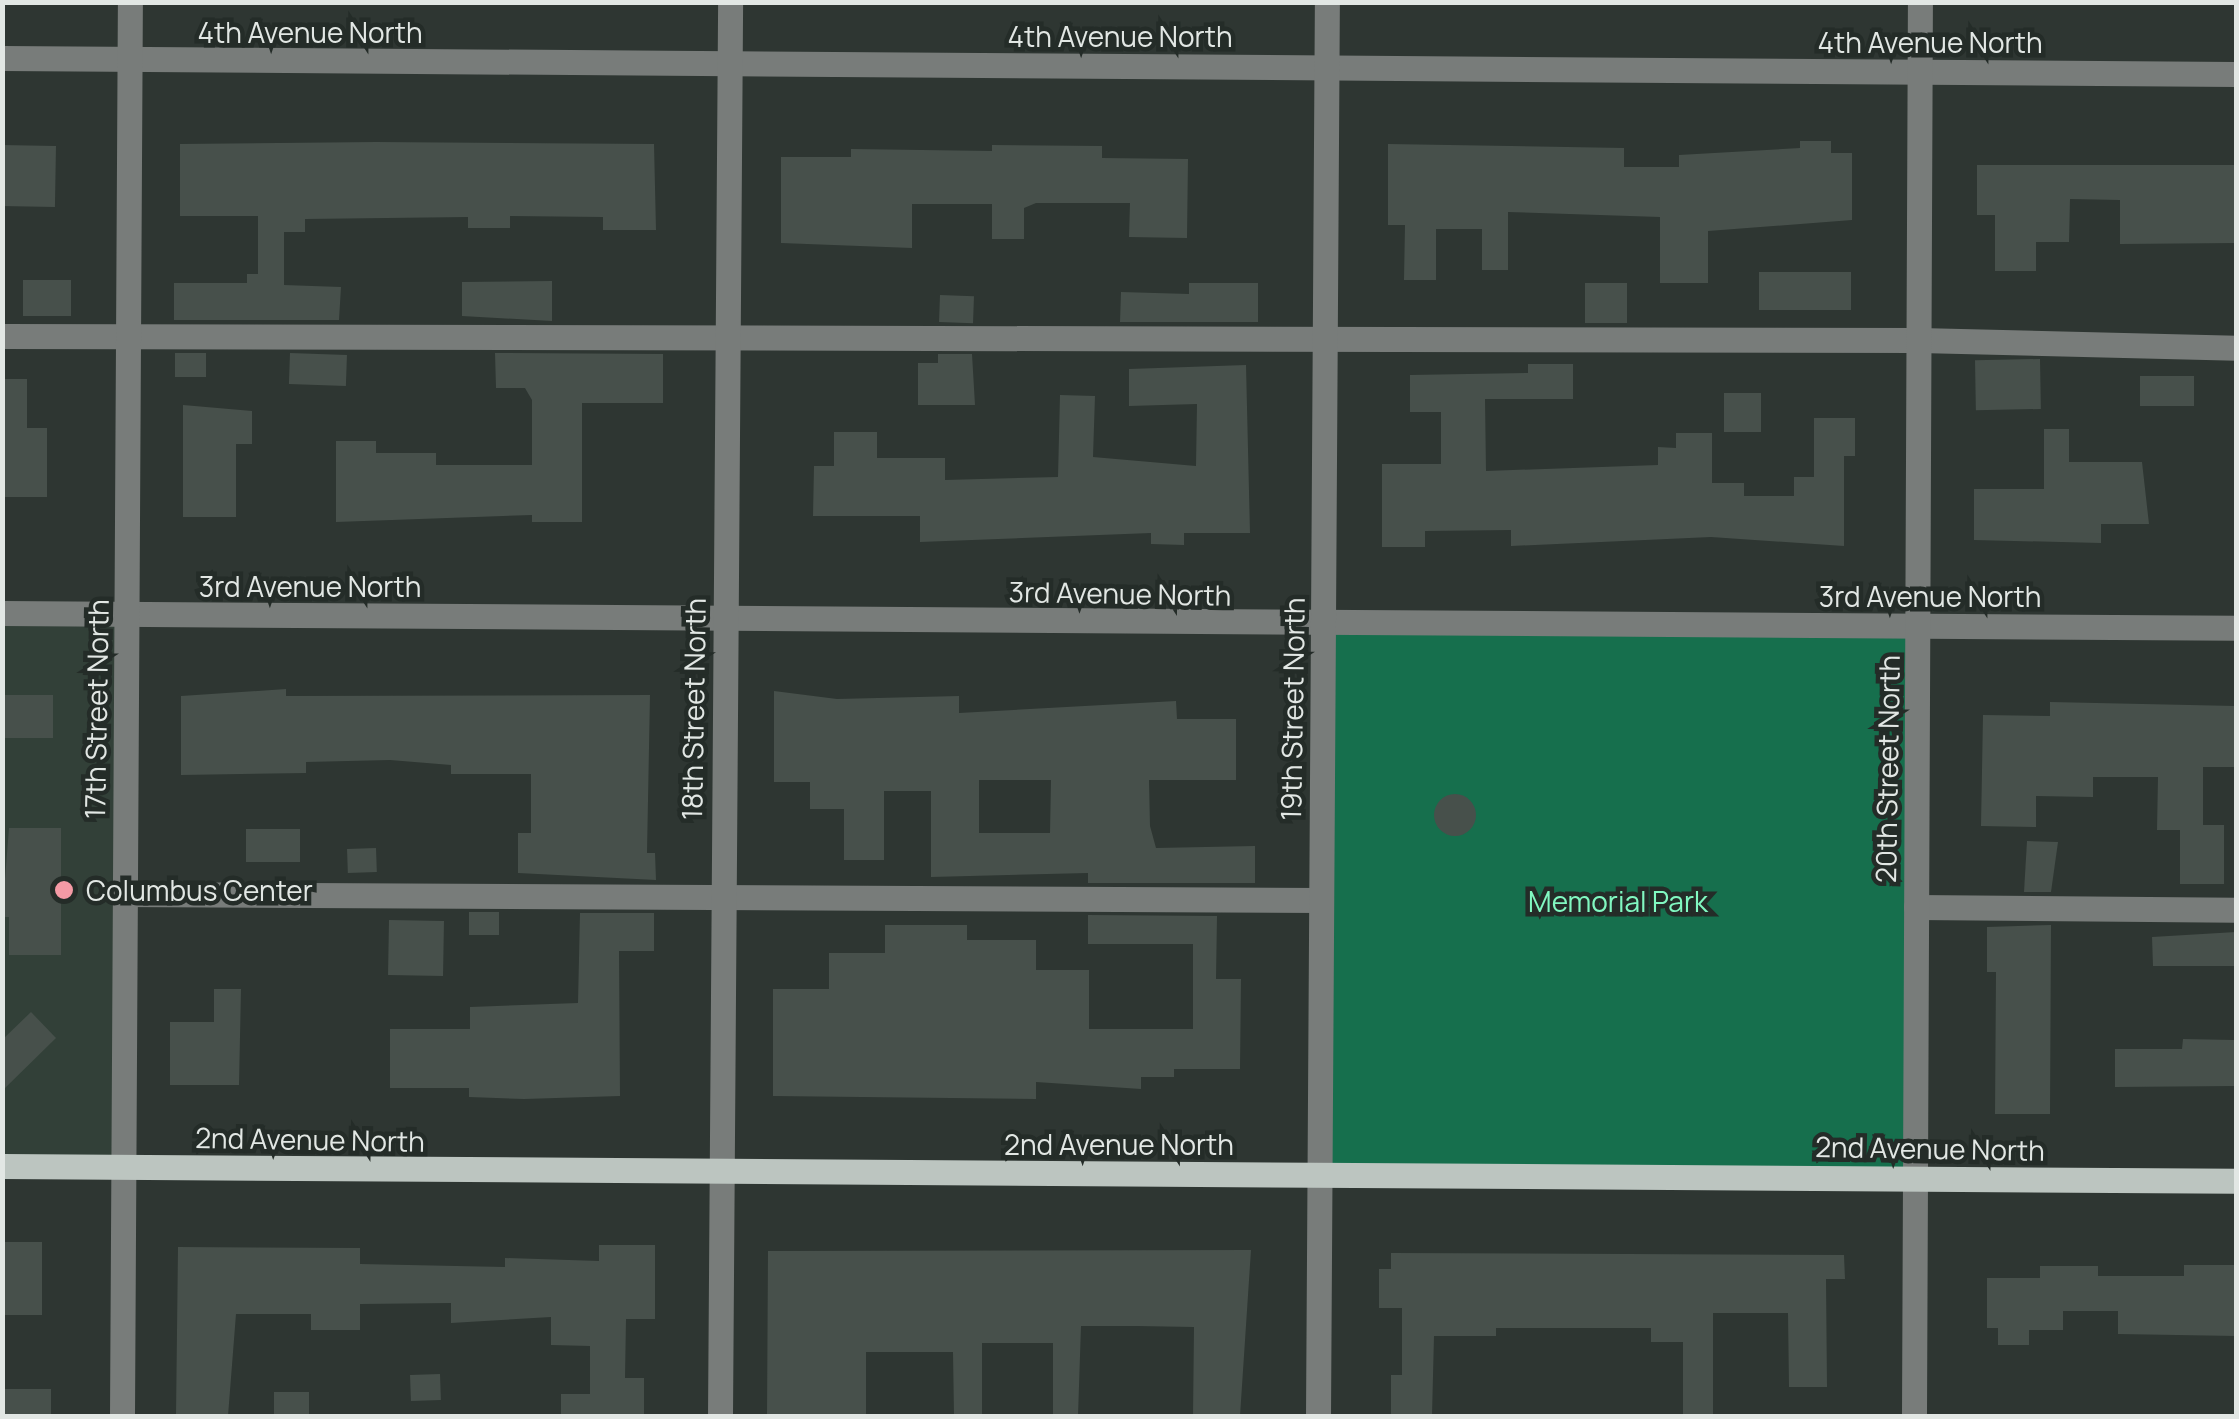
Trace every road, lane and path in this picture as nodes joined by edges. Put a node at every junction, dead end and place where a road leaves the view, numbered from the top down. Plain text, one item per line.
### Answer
1 (130, 2) edge
2 (730, 2) edge
3 (1327, 2) edge
4 (1920, 2) edge
5 (2, 58) edge
6 (129, 60) junction
7 (730, 64) junction
8 (1328, 68) junction
9 (1920, 72) junction
10 (2236, 74) edge
11 (2, 336) edge
12 (127, 338) junction
13 (1325, 338) junction
14 (727, 340) junction
15 (1920, 340) junction
16 (2236, 348) edge
17 (2, 613) edge
18 (127, 614) junction
19 (724, 620) junction
20 (1918, 625) junction
21 (1322, 626) junction
22 (2236, 628) edge
23 (123, 894) junction
24 (722, 896) junction
25 (1320, 900) junction
26 (1916, 907) junction
27 (2236, 910) edge
28 (2, 1166) edge
29 (122, 1166) junction
30 (1317, 1174) junction
31 (719, 1176) junction
32 (1913, 1178) junction
33 (2236, 1181) edge
34 (122, 1416) edge
35 (720, 1416) edge
36 (1318, 1416) edge
37 (1914, 1416) edge

1 - 6 street, 17th Street North
2 - 7 street, 18th Street North
3 - 8 street, 19th Street North
4 - 9 street, 20th Street North
5 - 6 street, 4th Avenue North
6 - 7 street, 4th Avenue North
6 - 12 street, 17th Street North
7 - 8 street, 4th Avenue North
7 - 14 street, 18th Street North
8 - 9 street, 4th Avenue North
8 - 13 street, 19th Street North
9 - 10 street, 4th Avenue North
9 - 15 street, 20th Street North
11 - 12 street
12 - 14 street
12 - 18 street, 17th Street North
13 - 14 street
13 - 15 street
13 - 21 street, 19th Street North
14 - 19 street, 18th Street North
15 - 16 street
15 - 20 street, 20th Street North
17 - 18 street, 3rd Avenue North
18 - 19 street, 3rd Avenue North
18 - 23 street, 17th Street North
19 - 21 street, 3rd Avenue North
19 - 24 street, 18th Street North
20 - 21 street, 3rd Avenue North
20 - 22 street, 3rd Avenue North
20 - 26 street, 20th Street North
21 - 25 street, 19th Street North
23 - 24 street
23 - 29 street, 17th Street North
24 - 25 street
24 - 31 street, 18th Street North
25 - 30 street, 19th Street North
26 - 27 street
26 - 32 street, 20th Street North
28 - 29 main road, 2nd Avenue North
29 - 31 main road, 2nd Avenue North
29 - 34 street, 17th Street North
30 - 31 main road, 2nd Avenue North
30 - 32 main road, 2nd Avenue North
30 - 36 street, 19th Street North
31 - 35 street, 18th Street North
32 - 33 main road, 2nd Avenue North
32 - 37 street, 20th Street North

